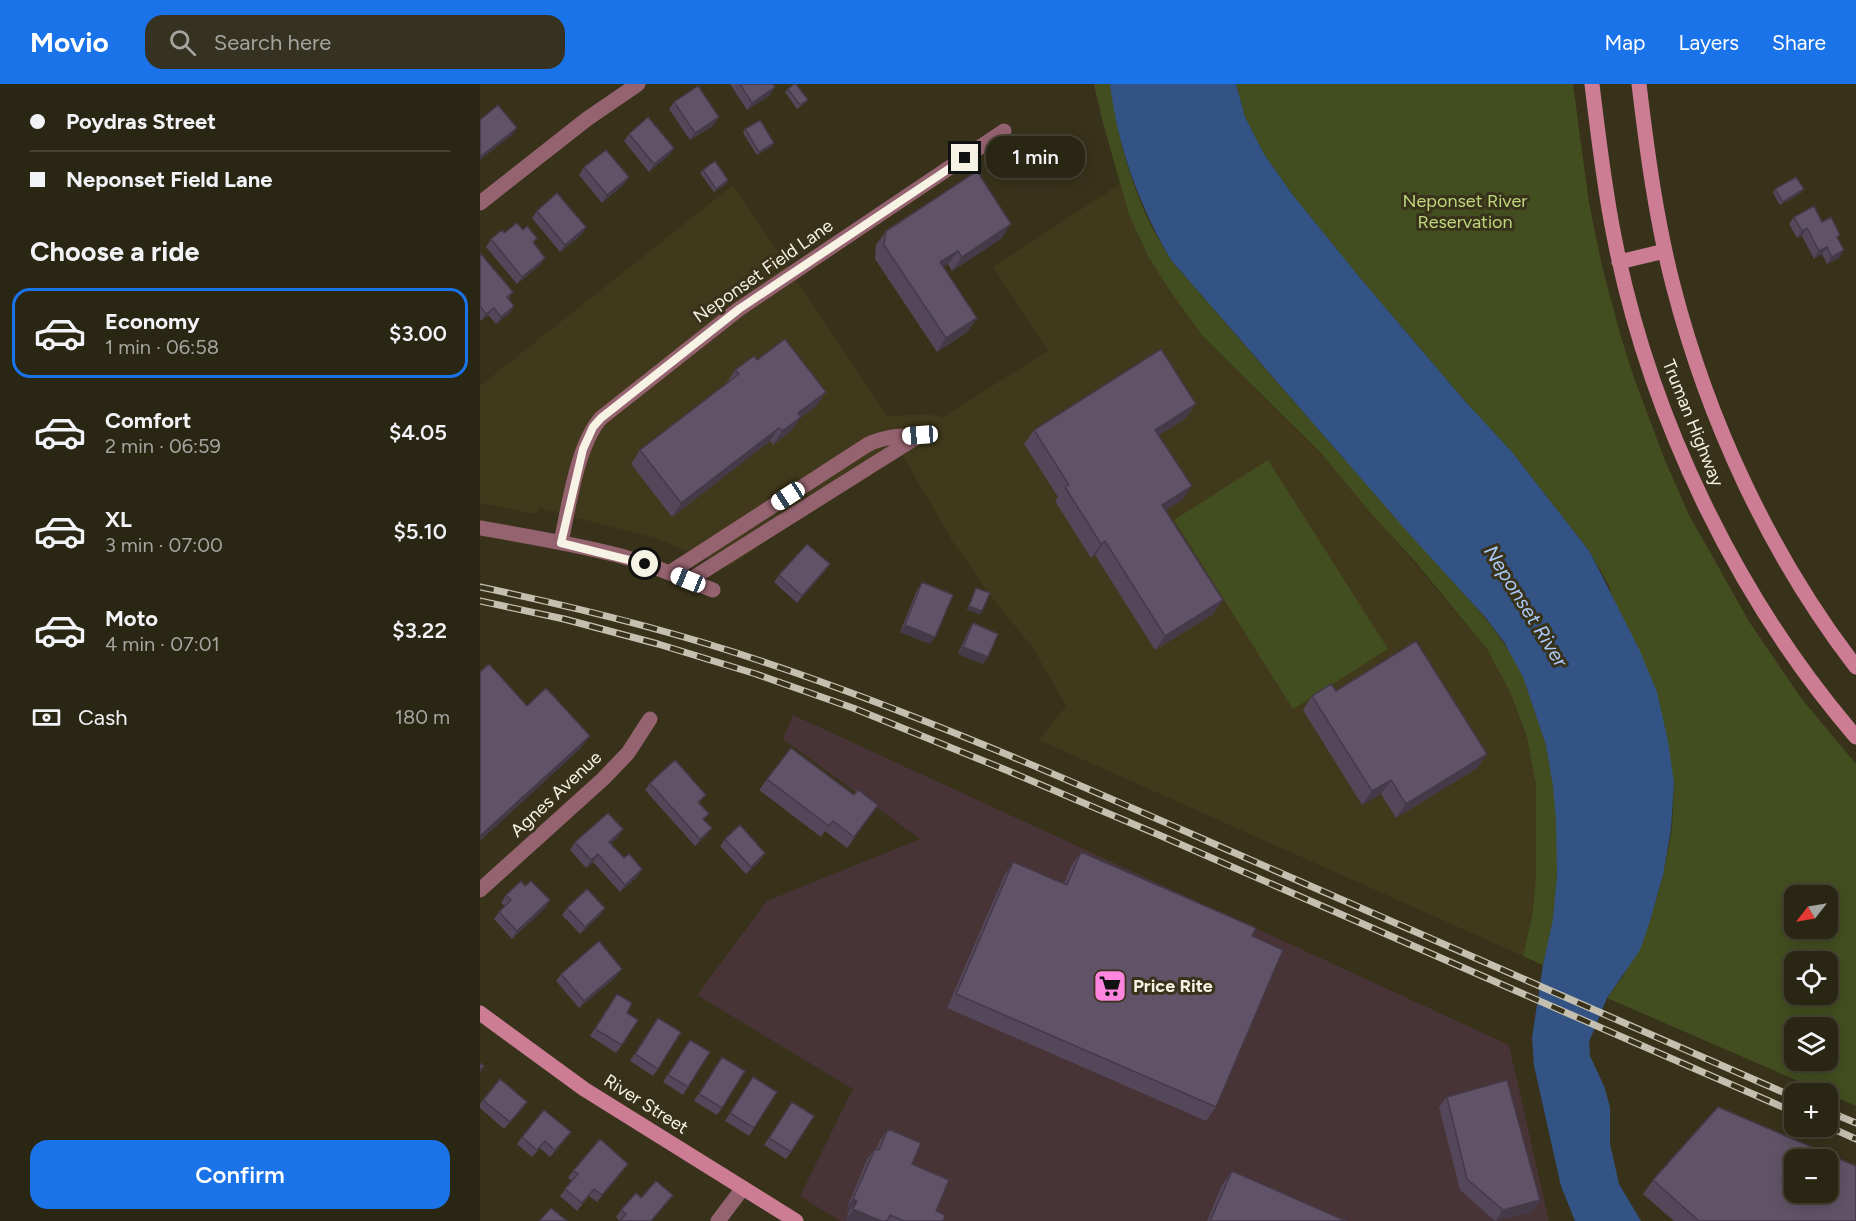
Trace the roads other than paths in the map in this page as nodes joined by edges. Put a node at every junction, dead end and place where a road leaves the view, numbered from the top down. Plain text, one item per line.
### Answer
1 (638, 84) edge
2 (1592, 84) edge
3 (1639, 84) edge
4 (1004, 131) dead end
5 (480, 203) edge
6 (1665, 251) junction
7 (1619, 262) junction
8 (480, 528) edge
9 (561, 543) junction
10 (669, 573) junction
11 (688, 580) junction
12 (713, 590) dead end
13 (1856, 667) edge
14 (650, 719) dead end
15 (1856, 737) edge
16 (480, 890) edge
17 (480, 1013) edge
18 (743, 1188) junction
19 (718, 1221) edge
20 (796, 1221) edge

1 - 5 street
2 - 7 main road, Truman Highway
3 - 6 main road, Truman Highway
4 - 9 street, Neponset Field Lane
6 - 7 main road
6 - 13 main road, Truman Highway
7 - 15 main road, Truman Highway
8 - 9 street
9 - 10 street
10 - 11 street
10 - 11 street
11 - 12 street
14 - 16 street, Agnes Avenue
17 - 18 main road, River Street
18 - 19 street
18 - 20 main road, River Street

